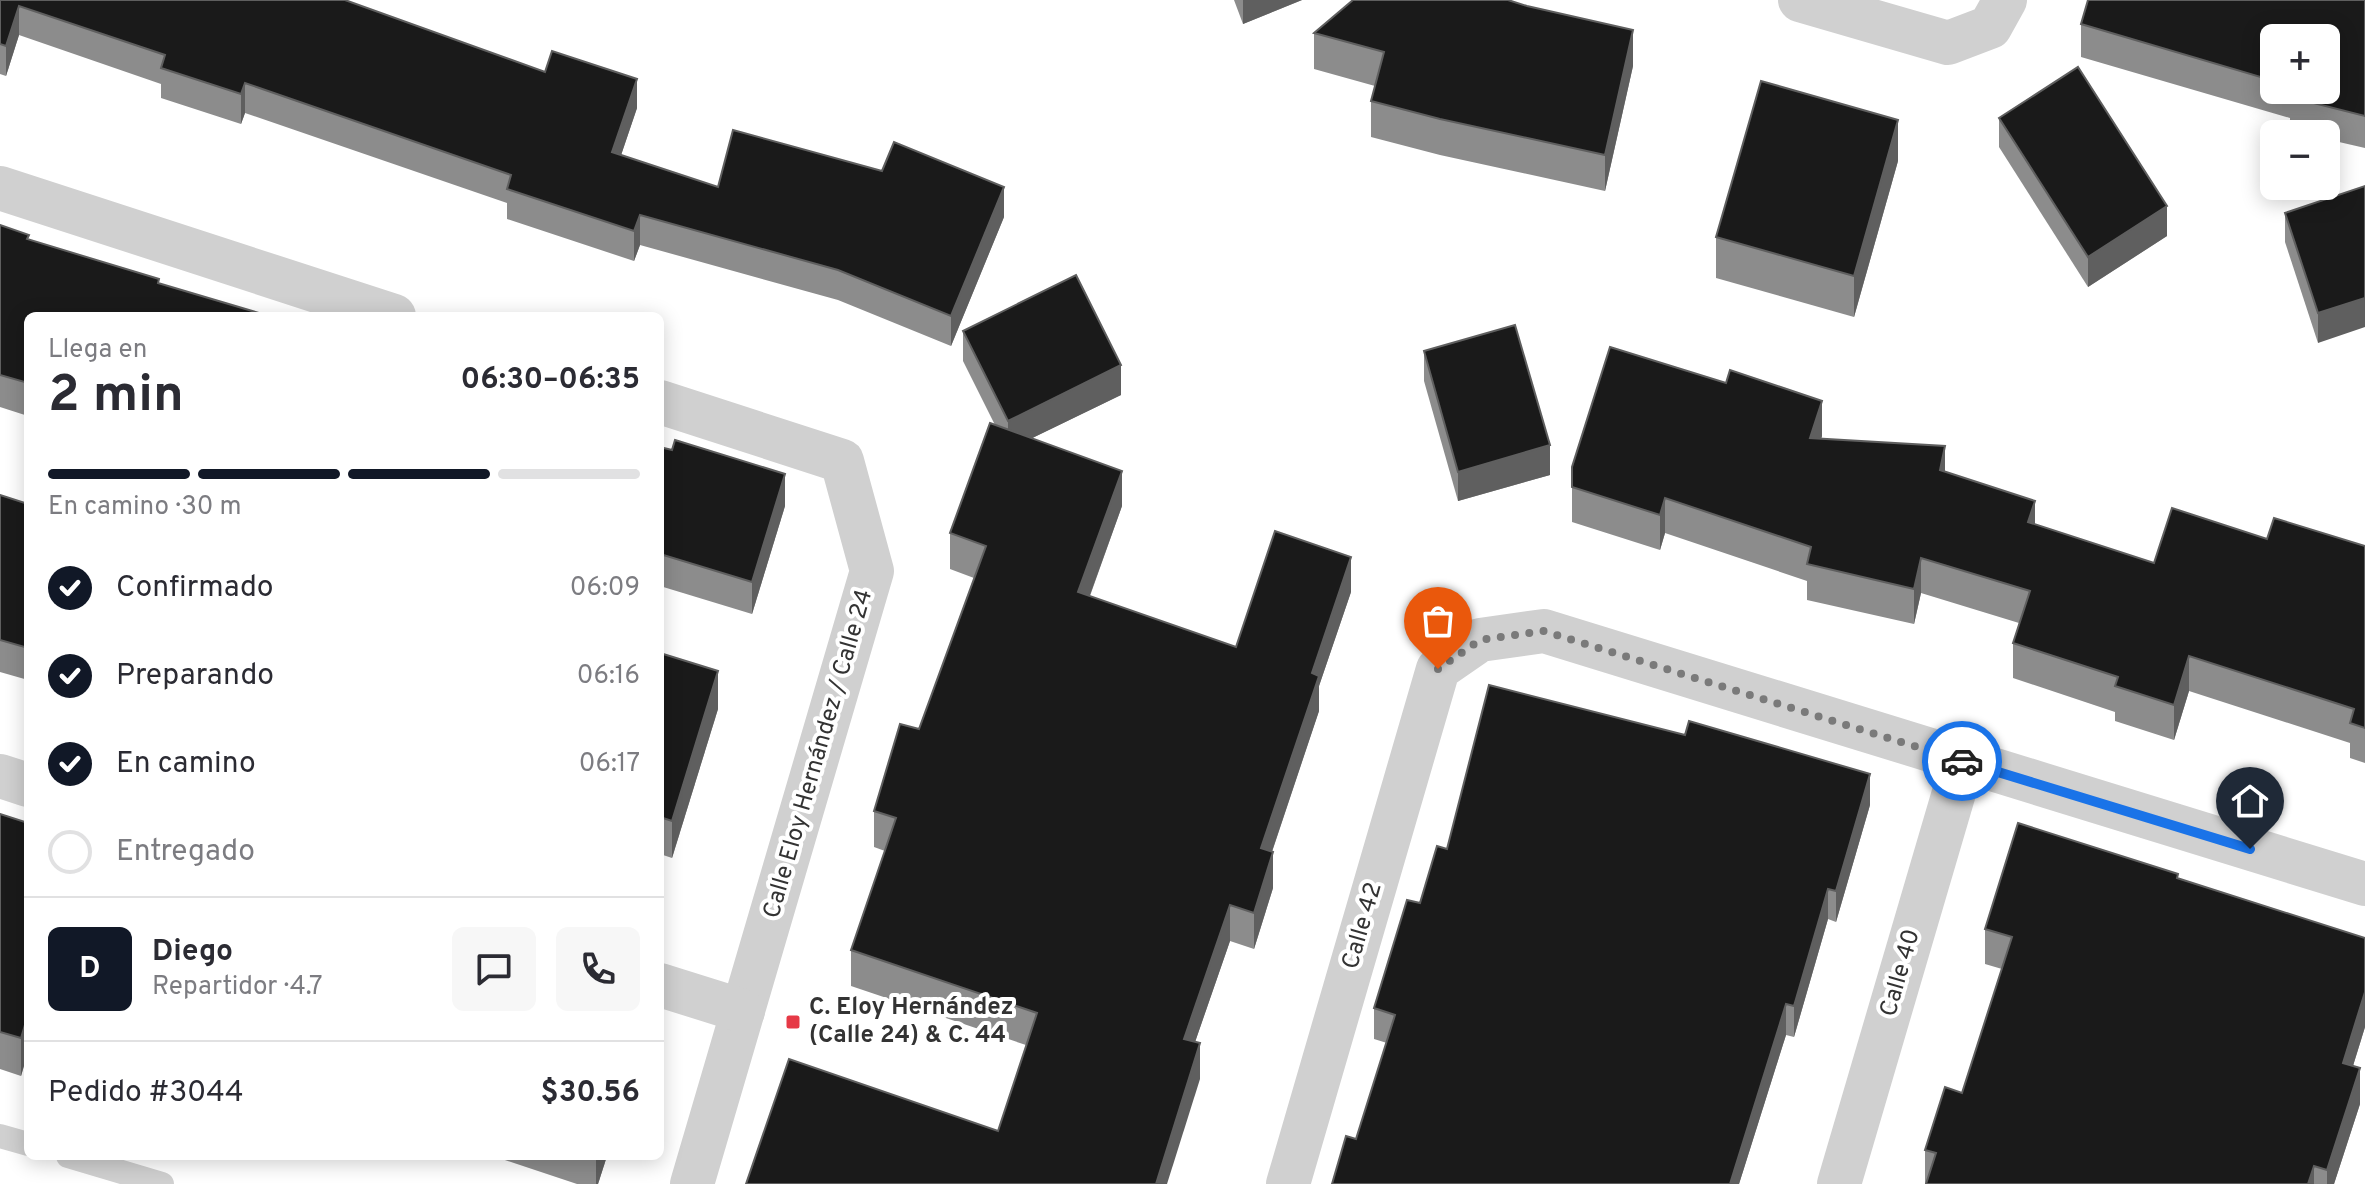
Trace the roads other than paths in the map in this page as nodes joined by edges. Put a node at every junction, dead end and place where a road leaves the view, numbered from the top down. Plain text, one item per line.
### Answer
1 (1800, 0) edge
2 (2005, 0) edge
3 (0, 188) edge
4 (382, 312) edge
5 (664, 403) edge
6 (1963, 762) junction
7 (0, 776) edge
8 (24, 784) edge
9 (2365, 884) edge
10 (664, 986) edge
11 (743, 1011) junction
12 (0, 1136) edge
13 (24, 1143) edge
14 (81, 1160) edge
15 (162, 1184) edge
16 (692, 1184) edge
17 (1288, 1184) edge
18 (1839, 1184) edge

1 - 2 street
3 - 4 street
5 - 11 street, Calle Eloy Hernández / Calle 24
6 - 9 street
6 - 17 street, Calle 42
6 - 18 street, Calle 40
7 - 8 street
10 - 11 street
11 - 16 street, Calle Eloy Hernández / Calle 24
12 - 13 lane
14 - 15 lane

